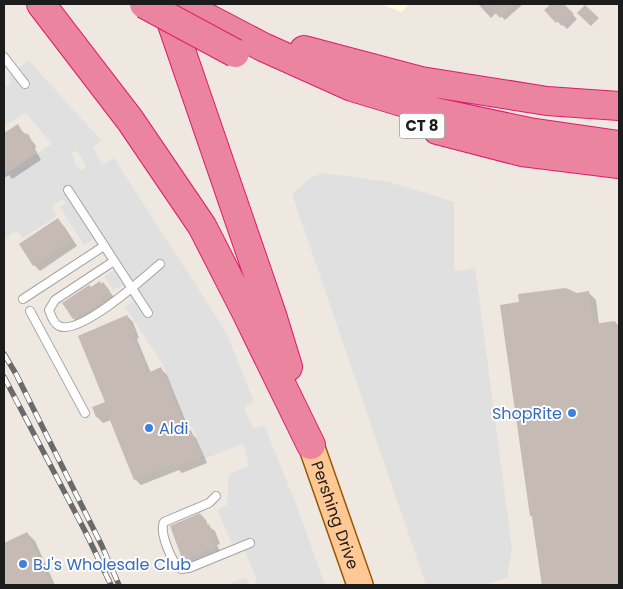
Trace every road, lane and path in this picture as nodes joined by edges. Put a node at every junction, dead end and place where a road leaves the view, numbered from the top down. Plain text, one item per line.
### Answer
1 (41, 4) edge
2 (144, 4) edge
3 (165, 4) edge
4 (182, 4) edge
5 (240, 39) junction
6 (4, 56) edge
7 (25, 84) dead end
8 (619, 106) edge
9 (619, 145) edge
10 (619, 164) edge
11 (68, 190) dead end
12 (104, 246) junction
13 (114, 261) junction
14 (160, 264) dead end
15 (132, 288) junction
16 (23, 299) dead end
17 (30, 311) dead end
18 (148, 313) dead end
19 (85, 413) dead end
20 (311, 445) junction
21 (216, 496) dead end
22 (250, 543) dead end
23 (360, 585) edge

1 - 20 highway
2 - 5 highway, CT 8, bridge
3 - 20 highway
4 - 5 highway
5 - 8 highway
5 - 9 highway, CT 8
5 - 10 highway, CT 8
6 - 7 lane
11 - 12 lane
12 - 13 lane
12 - 16 lane
13 - 15 lane
13 - 15 lane
14 - 15 lane
15 - 18 lane
17 - 19 lane
20 - 23 main road, Pershing Drive
21 - 22 lane

